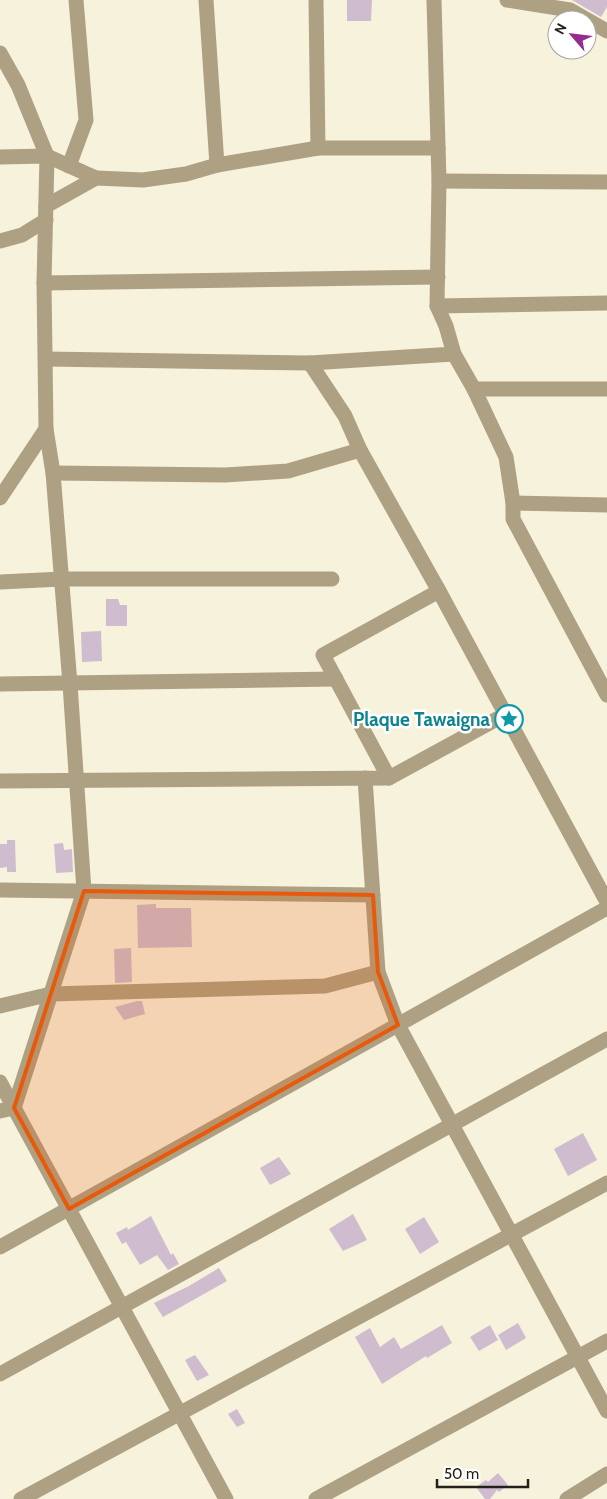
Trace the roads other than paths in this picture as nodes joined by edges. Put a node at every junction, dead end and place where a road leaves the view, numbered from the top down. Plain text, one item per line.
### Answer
1 (76, 0) edge
2 (206, 0) edge
3 (316, 0) edge
4 (434, 0) edge
5 (507, 0) edge
6 (607, 31) edge
7 (0, 53) edge
8 (318, 148) junction
9 (438, 148) junction
10 (47, 156) junction
11 (0, 157) edge
12 (217, 165) junction
13 (69, 166) junction
14 (96, 178) junction
15 (439, 181) junction
16 (607, 182) edge
17 (46, 213) junction
18 (0, 241) edge
19 (438, 276) junction
20 (44, 283) junction
21 (607, 303) edge
22 (438, 306) junction
23 (454, 354) junction
24 (46, 359) junction
25 (310, 363) junction
26 (474, 388) junction
27 (607, 389) edge
28 (46, 429) junction
29 (360, 450) junction
30 (53, 473) junction
31 (0, 498) edge
32 (513, 503) junction
33 (607, 505) edge
34 (62, 579) junction
35 (332, 579) dead end
36 (0, 582) edge
37 (439, 591) junction
38 (336, 679) junction
39 (0, 684) edge
40 (70, 684) junction
41 (607, 695) edge
42 (506, 714) junction
43 (365, 778) junction
44 (389, 778) junction
45 (77, 780) junction
46 (0, 781) edge
47 (0, 890) edge
48 (84, 890) junction
49 (373, 895) junction
50 (607, 902) edge
51 (607, 908) edge
52 (378, 972) junction
53 (51, 994) junction
54 (0, 1006) edge
55 (398, 1025) junction
56 (607, 1039) edge
57 (0, 1082) edge
58 (7, 1110) edge
59 (452, 1124) junction
60 (607, 1183) edge
61 (69, 1209) junction
62 (512, 1235) junction
63 (0, 1247) edge
64 (122, 1307) junction
65 (607, 1341) edge
66 (578, 1357) junction
67 (0, 1374) edge
68 (607, 1411) edge
69 (180, 1413) junction
70 (607, 1474) edge
71 (21, 1499) edge
72 (226, 1499) edge
73 (316, 1499) edge
74 (567, 1499) edge

1 - 13 street
2 - 12 street
3 - 8 street
4 - 9 street
5 - 6 street
7 - 10 street
8 - 9 street
8 - 12 street
9 - 15 street
10 - 11 street
10 - 13 street
10 - 17 street
12 - 14 street
13 - 14 street
14 - 17 street
15 - 16 street
15 - 19 street
17 - 18 street
17 - 20 street
19 - 20 street
19 - 22 street
20 - 24 street
21 - 22 street
22 - 23 street
23 - 25 street
23 - 26 street
24 - 25 street
24 - 28 street
25 - 29 street
26 - 27 street
26 - 32 street
28 - 30 street
28 - 31 street
29 - 30 street
29 - 37 street
30 - 34 street
32 - 33 street
32 - 41 street
34 - 35 street
34 - 36 street
34 - 40 street
37 - 38 street
37 - 42 street
38 - 40 street
38 - 44 street
39 - 40 street
40 - 45 street
42 - 44 street
42 - 50 street
43 - 44 street
43 - 45 street
43 - 49 street
45 - 46 street
45 - 48 street
47 - 48 street
48 - 49 street
48 - 53 street
49 - 52 street
51 - 55 street
52 - 53 street
52 - 55 street
53 - 54 street
53 - 58 street
55 - 59 street
55 - 61 street
56 - 59 street
57 - 58 street
58 - 61 street
59 - 62 street
59 - 64 street
60 - 62 street
61 - 63 street
61 - 64 street
62 - 66 street
62 - 69 street
64 - 67 street
64 - 69 street
65 - 66 street
66 - 68 street
66 - 73 street
69 - 71 street
69 - 72 street
70 - 74 street

